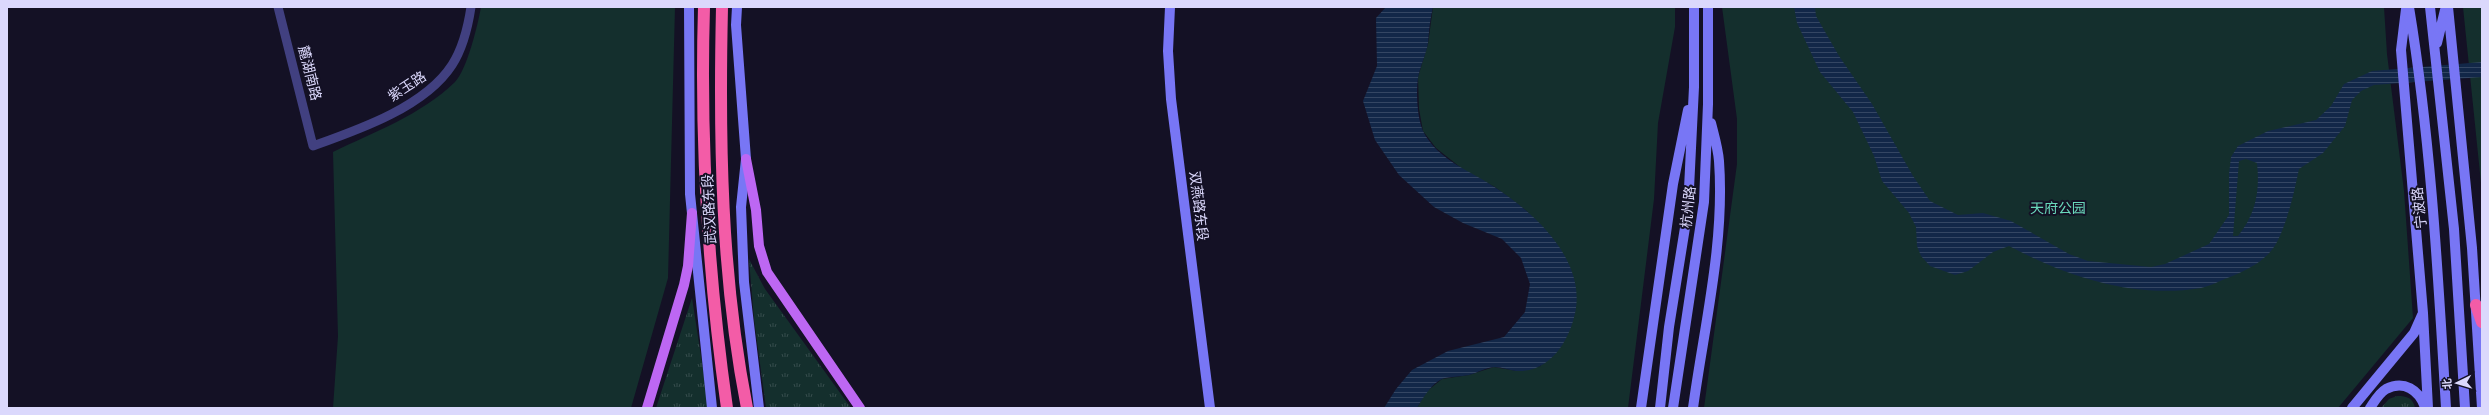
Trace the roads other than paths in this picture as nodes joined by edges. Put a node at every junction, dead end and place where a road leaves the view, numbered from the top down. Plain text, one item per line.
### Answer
1 (278, 7) edge
2 (471, 7) edge
3 (688, 7) edge
4 (704, 7) edge
5 (722, 7) edge
6 (737, 7) edge
7 (1170, 7) edge
8 (1694, 7) edge
9 (1708, 7) edge
10 (2406, 7) edge
11 (2409, 7) edge
12 (2430, 7) edge
13 (2447, 7) edge
14 (2435, 51) junction
15 (1694, 87) junction
16 (1708, 104) junction
17 (313, 146) joint
18 (746, 159) junction
19 (692, 213) junction
20 (2476, 306) junction
21 (2423, 313) junction
22 (2482, 322) edge
23 (2482, 406) edge
24 (647, 408) edge
25 (712, 408) edge
26 (727, 408) edge
27 (747, 408) edge
28 (759, 408) edge
29 (860, 408) edge
30 (1210, 408) edge
31 (1640, 408) edge
32 (1660, 408) edge
33 (1673, 408) edge
34 (1693, 408) edge
35 (2352, 408) edge
36 (2370, 408) edge
37 (2427, 408) edge
38 (2446, 408) edge
39 (2465, 408) edge

1 - 17 street, 麓湖南路
2 - 17 street, 紫玉路
3 - 19 main road
4 - 26 highway, 武汉路东段
5 - 27 highway, 武汉路东段
6 - 18 main road
7 - 30 main road, 双燕路东段
8 - 15 main road, 杭州路
9 - 16 main road, 杭州路
10 - 21 main road, 宁波路
11 - 38 main road, 宁波路
12 - 14 main road
13 - 14 main road
13 - 20 main road
14 - 39 main road
15 - 31 main road
15 - 32 main road, 杭州路
16 - 33 main road, 杭州路
16 - 34 main road
18 - 28 main road
18 - 29 main road
19 - 24 main road
19 - 25 main road
20 - 22 highway
20 - 23 main road
21 - 35 main road
21 - 37 main road, 宁波路
36 - 37 main road

